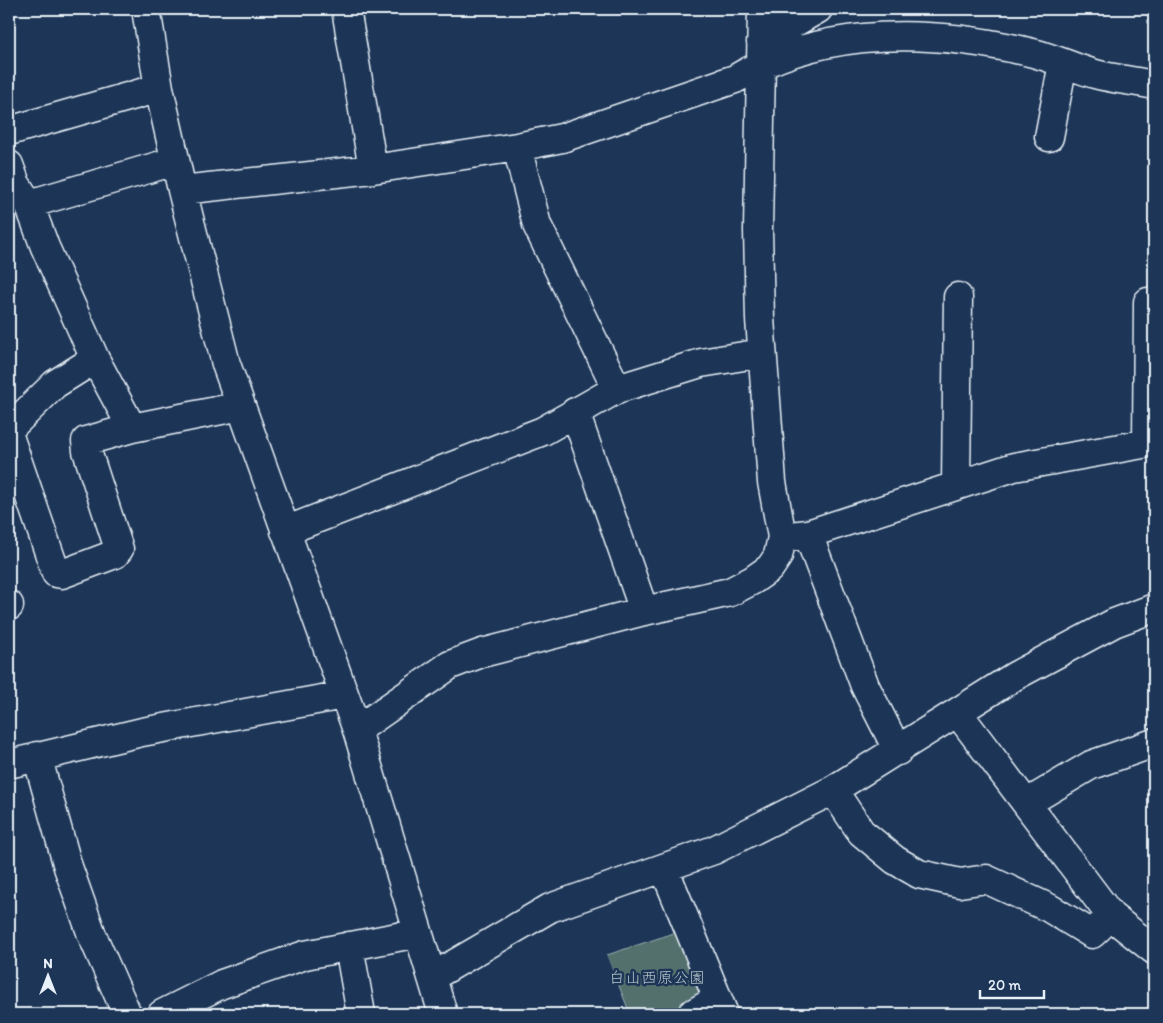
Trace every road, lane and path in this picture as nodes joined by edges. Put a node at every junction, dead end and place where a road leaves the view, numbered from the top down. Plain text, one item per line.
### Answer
1 (146, 9) edge
2 (346, 9) edge
3 (762, 9) edge
4 (818, 9) edge
5 (760, 53) junction
6 (1063, 63) junction
7 (1154, 85) edge
8 (159, 88) junction
9 (9, 131) edge
10 (1049, 137) dead end
11 (517, 147) junction
12 (175, 161) junction
13 (9, 165) edge
14 (373, 169) junction
15 (182, 190) junction
16 (29, 204) junction
17 (958, 297) dead end
18 (1148, 302) dead end
19 (762, 353) junction
20 (95, 359) junction
21 (616, 389) junction
22 (240, 406) junction
23 (575, 412) junction
24 (132, 428) junction
25 (9, 430) edge
26 (9, 436) edge
27 (1150, 443) edge
28 (956, 484) junction
29 (285, 531) junction
30 (795, 535) junction
31 (1154, 608) edge
32 (644, 611) junction
33 (344, 695) junction
34 (958, 713) junction
35 (357, 730) junction
36 (1154, 743) edge
37 (898, 751) junction
38 (37, 756) junction
39 (9, 764) edge
40 (833, 790) junction
41 (1027, 803) junction
42 (664, 868) junction
43 (1111, 916) junction
44 (418, 933) junction
45 (349, 946) junction
46 (1154, 950) edge
47 (432, 977) junction
48 (721, 1007) edge
49 (127, 1014) edge
50 (162, 1014) edge
51 (361, 1014) edge
52 (443, 1014) edge
53 (692, 1014) edge

1 - 8 street
2 - 14 street
3 - 5 street
4 - 5 street
5 - 6 street
5 - 11 street
5 - 19 street
6 - 7 street
6 - 10 street
8 - 9 street
8 - 12 street
11 - 14 street
11 - 21 street
12 - 15 street
12 - 16 street
13 - 16 street
14 - 15 street
15 - 22 street
16 - 20 street
17 - 28 street
18 - 27 street
19 - 21 street
19 - 30 street
20 - 24 street
20 - 25 street
21 - 23 street
22 - 24 street
22 - 29 street
23 - 29 street
23 - 32 street
24 - 26 street
27 - 28 street
28 - 30 street
29 - 33 street
30 - 32 street
30 - 37 street
31 - 34 street
32 - 35 street
33 - 35 street
33 - 38 street
34 - 37 street
34 - 41 street
35 - 44 street
36 - 41 street
37 - 40 street
38 - 39 street
38 - 49 street
40 - 42 street
40 - 43 street
41 - 43 street
42 - 47 street
42 - 48 street
43 - 46 street
44 - 45 street
44 - 47 street
45 - 50 street
45 - 51 street
47 - 52 street
48 - 53 street

